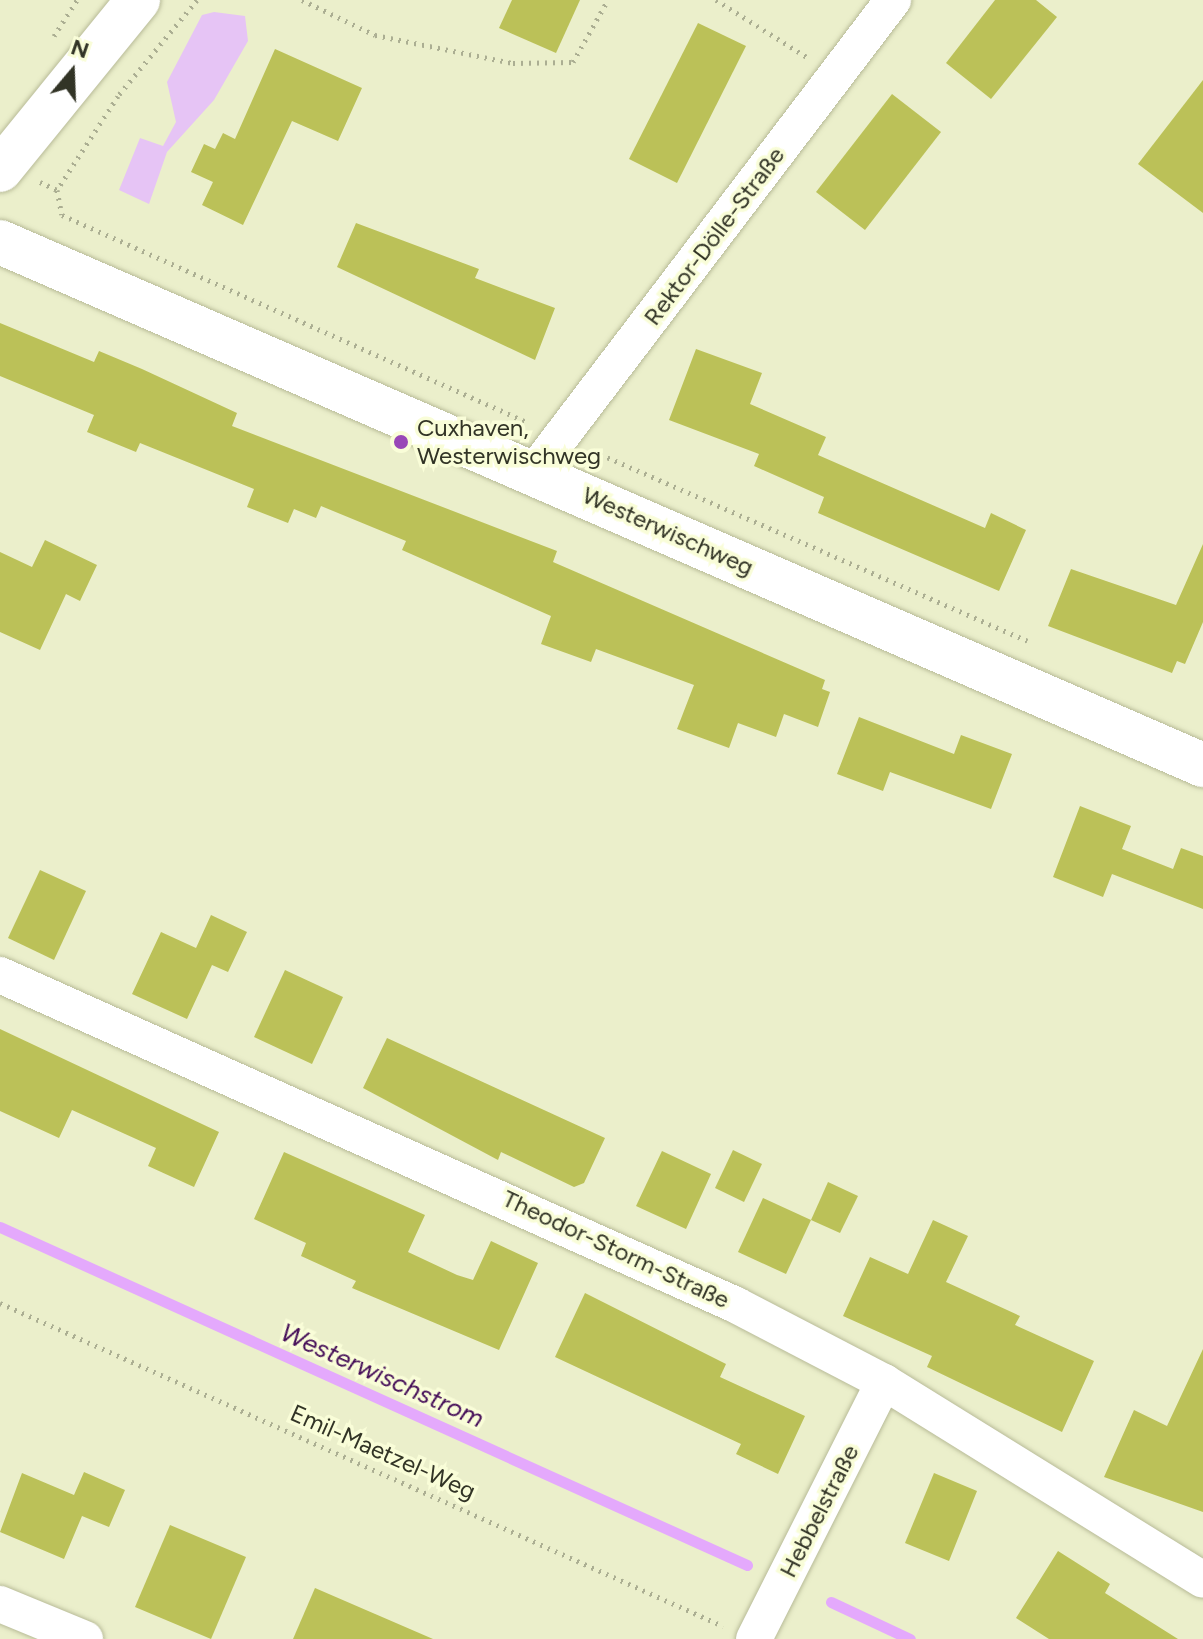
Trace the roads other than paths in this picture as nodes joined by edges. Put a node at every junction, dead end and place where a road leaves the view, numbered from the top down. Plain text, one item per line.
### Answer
1 (138, 0) edge
2 (893, 0) edge
3 (0, 170) edge
4 (0, 242) edge
5 (534, 472) junction
6 (1203, 765) edge
7 (0, 975) edge
8 (884, 1382) junction
9 (1203, 1580) edge
10 (0, 1604) edge
11 (745, 1636) edge
12 (85, 1639) edge

1 - 3 street
2 - 5 street, Rektor-Dölle-Straße
4 - 5 street, Westerwischweg
5 - 6 street, Westerwischweg
7 - 8 street, Theodor-Storm-Straße
8 - 9 street, Theodor-Storm-Straße
8 - 11 street, Hebbelstraße
10 - 12 street

